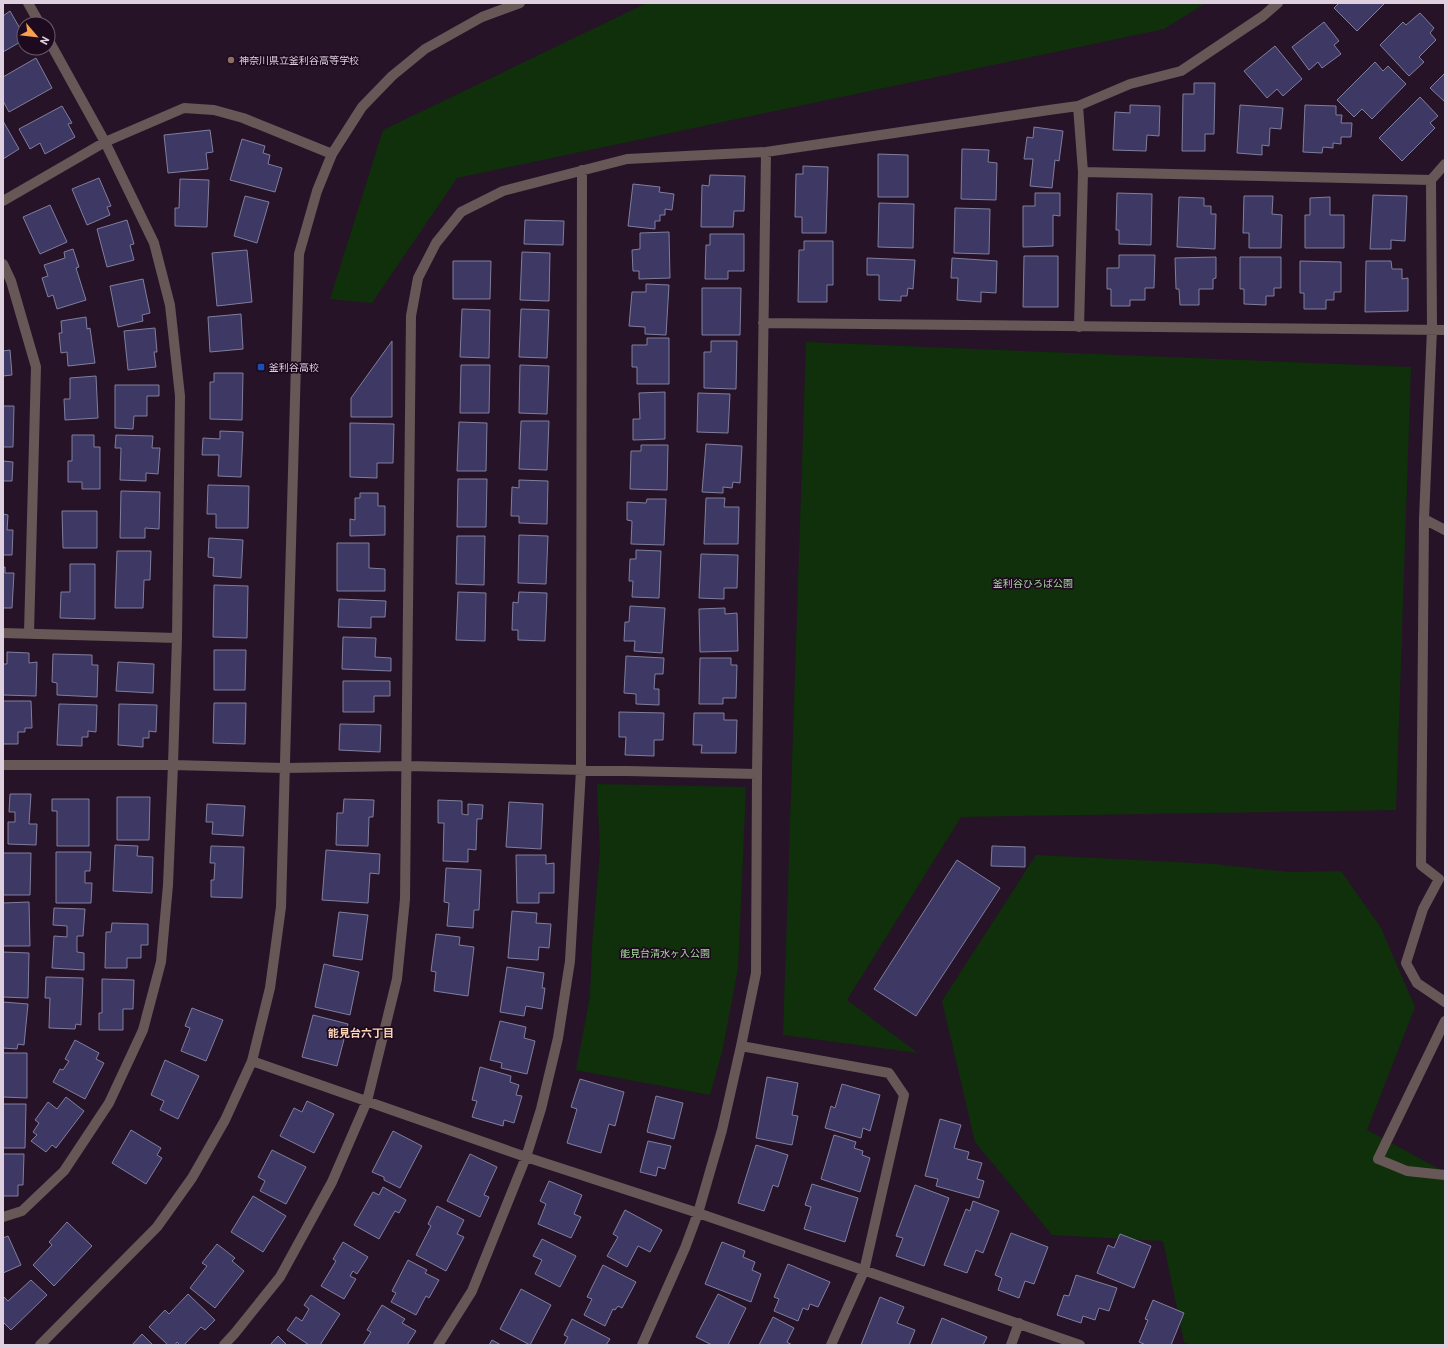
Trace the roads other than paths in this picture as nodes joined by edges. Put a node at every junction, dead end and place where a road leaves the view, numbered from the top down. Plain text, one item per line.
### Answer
1 (28, 3) edge
2 (520, 3) edge
3 (1278, 3) edge
4 (35, 16) edge
5 (56, 53) edge
6 (1078, 106) junction
7 (105, 142) junction
8 (766, 152) junction
9 (332, 154) junction
10 (1445, 164) edge
11 (582, 170) junction
12 (1083, 172) junction
13 (1431, 180) junction
14 (3, 201) edge
15 (3, 264) edge
16 (763, 323) junction
17 (1079, 327) junction
18 (1432, 329) junction
19 (1445, 330) edge
20 (1424, 519) junction
21 (1445, 530) edge
22 (3, 633) edge
23 (29, 633) junction
24 (177, 638) junction
25 (3, 765) edge
26 (173, 765) junction
27 (407, 766) junction
28 (285, 768) junction
29 (581, 770) junction
30 (757, 774) junction
31 (1442, 880) edge
32 (1445, 1002) edge
33 (1445, 1021) edge
34 (742, 1046) junction
35 (252, 1061) junction
36 (367, 1102) junction
37 (526, 1157) junction
38 (1445, 1175) edge
39 (698, 1213) junction
40 (3, 1217) edge
41 (864, 1271) junction
42 (1019, 1323) junction
43 (40, 1345) edge
44 (224, 1345) edge
45 (438, 1345) edge
46 (642, 1345) edge
47 (831, 1345) edge
48 (1011, 1345) edge
49 (1080, 1345) edge

1 - 4 street
2 - 9 street
3 - 6 street
5 - 7 street
6 - 8 street
6 - 12 street
7 - 9 street
7 - 14 street
7 - 24 street
8 - 11 street
8 - 16 street
9 - 28 street
10 - 13 street
11 - 27 street
11 - 29 street
12 - 13 street
12 - 17 street
13 - 18 street
15 - 23 street
16 - 17 street
16 - 30 street
17 - 18 street
18 - 19 street
18 - 20 street
20 - 21 street
20 - 31 street
22 - 23 street
23 - 24 street
24 - 26 street
25 - 26 street
26 - 28 street
26 - 40 street
27 - 28 street
27 - 29 street
27 - 36 street
28 - 35 street
29 - 30 street
29 - 37 street
30 - 34 street
31 - 32 street
33 - 38 street
34 - 39 street
34 - 41 street
35 - 36 street
35 - 43 street
36 - 37 street
36 - 44 street
37 - 39 street
37 - 45 street
39 - 41 street
39 - 46 street
41 - 42 street
41 - 47 street
42 - 48 street
42 - 49 street

